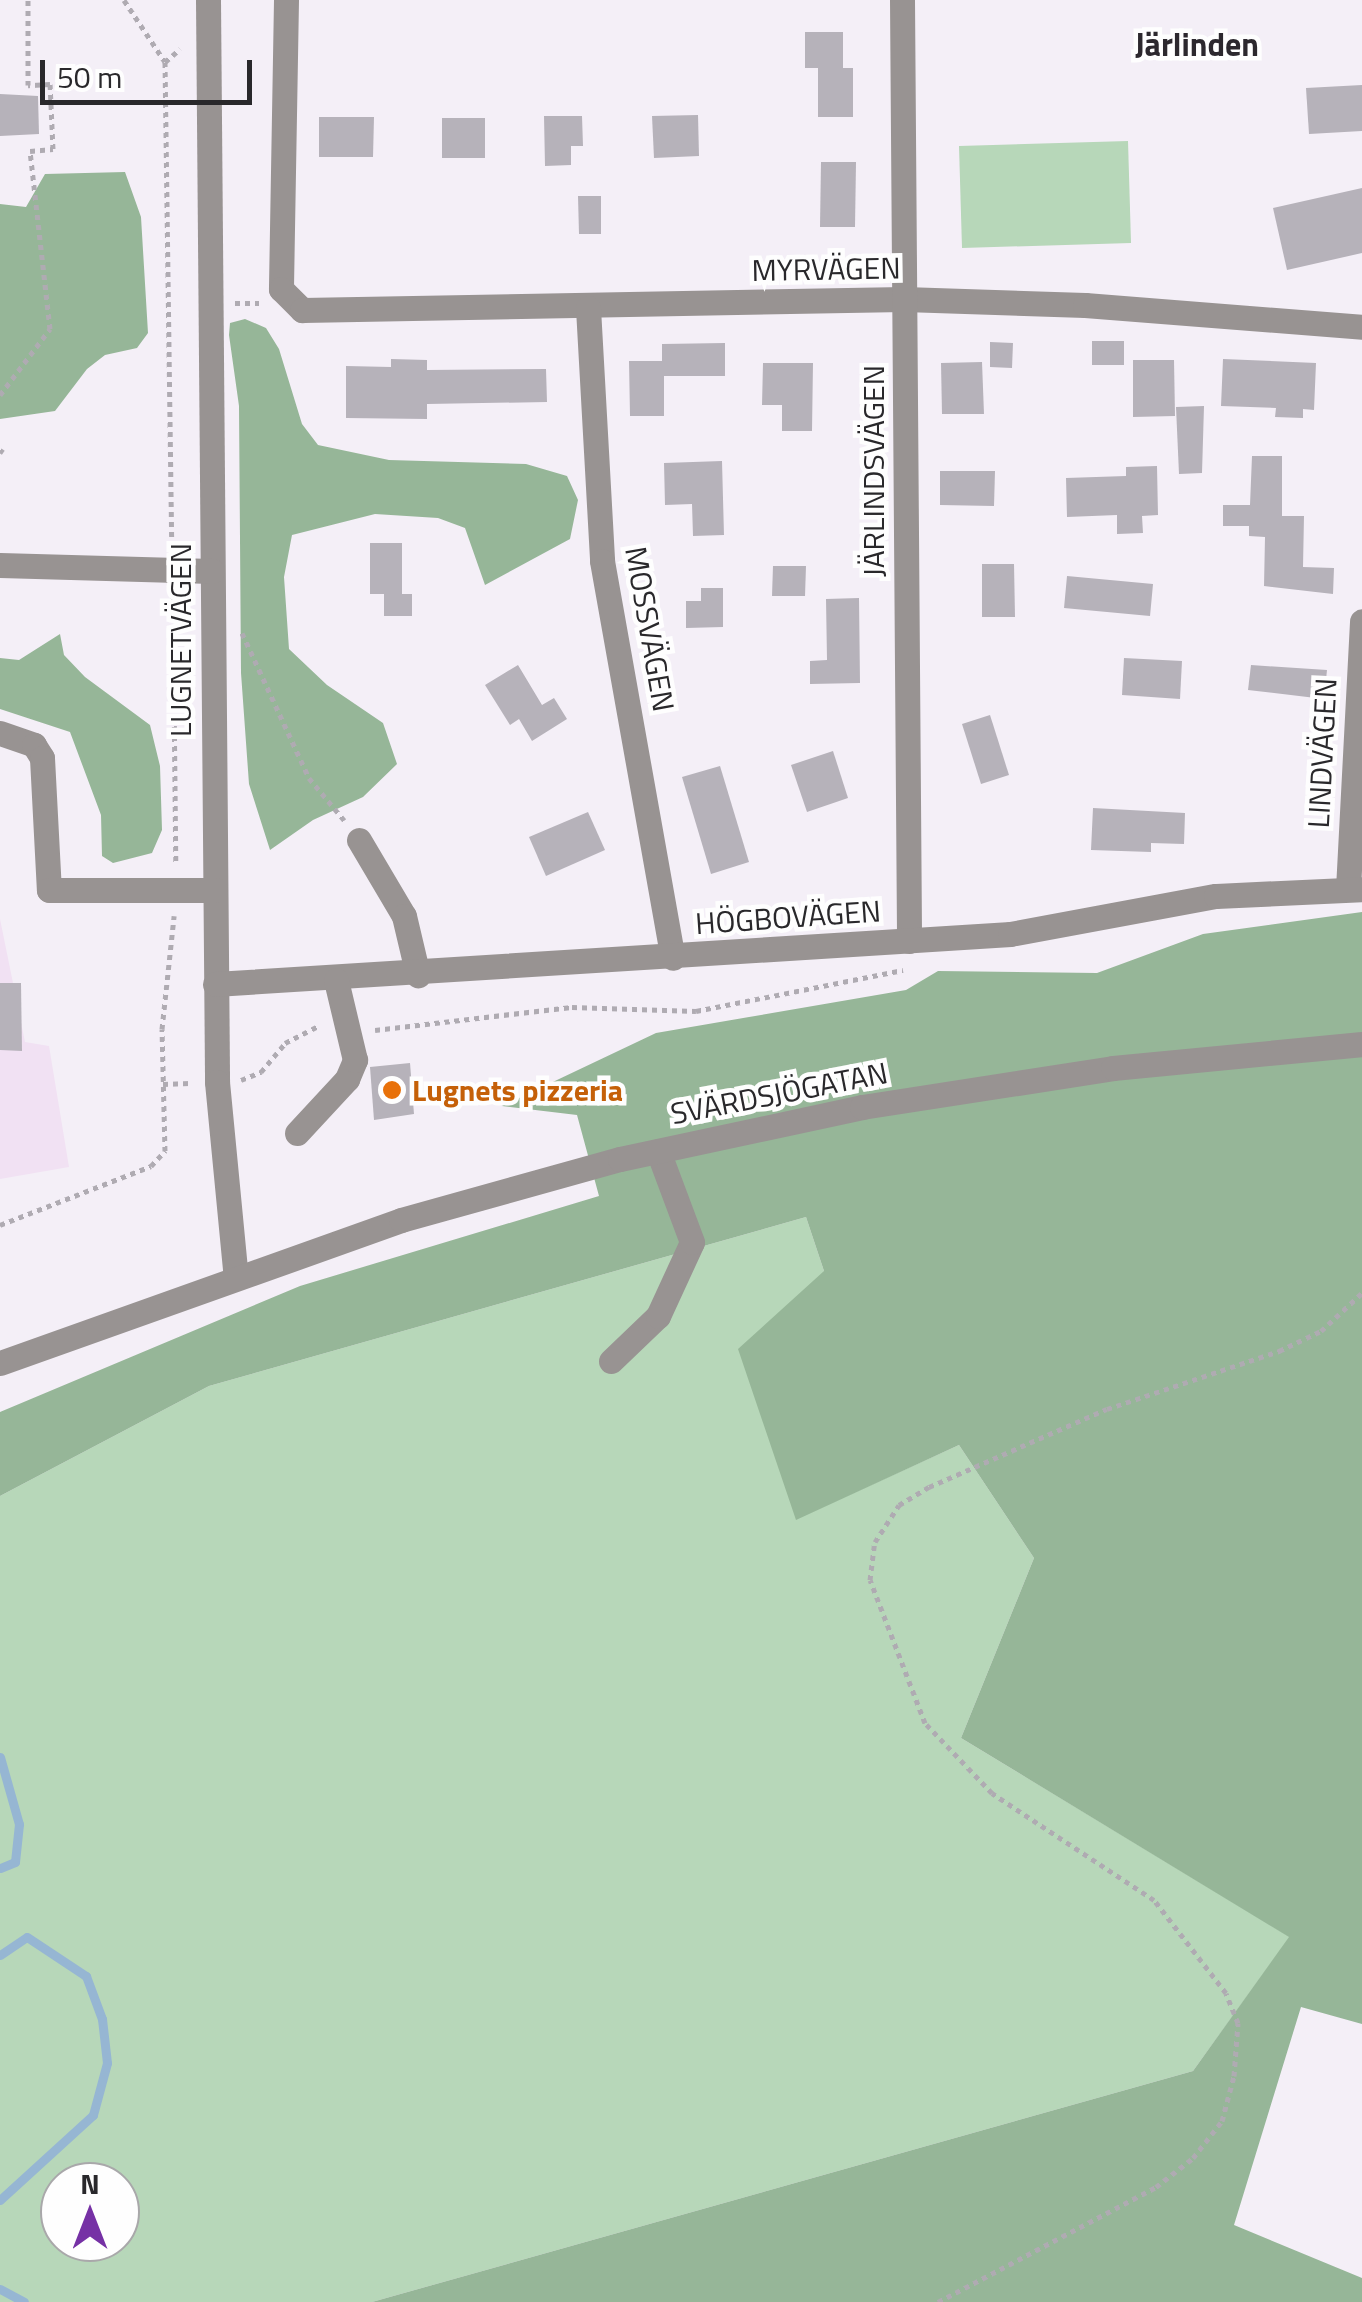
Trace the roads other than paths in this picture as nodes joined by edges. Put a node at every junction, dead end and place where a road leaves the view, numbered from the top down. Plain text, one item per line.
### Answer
1 (208, 0) edge
2 (286, 0) edge
3 (902, 0) edge
4 (904, 299) junction
5 (588, 308) junction
6 (1362, 326) edge
7 (0, 565) edge
8 (212, 571) junction
9 (1362, 621) edge
10 (0, 733) edge
11 (360, 840) road end
12 (1355, 889) edge
13 (215, 890) junction
14 (910, 941) junction
15 (672, 958) junction
16 (418, 975) junction
17 (336, 980) junction
18 (216, 984) junction
19 (1362, 1044) edge
20 (297, 1133) dead end
21 (658, 1150) junction
22 (236, 1278) junction
23 (612, 1361) dead end
24 (0, 1362) edge

1 - 8 street, LUGNETVÄGEN
2 - 5 street, MYRVÄGEN
3 - 4 street, JÄRLINDSVÄGEN
4 - 5 street, MYRVÄGEN
4 - 6 street, MYRVÄGEN
4 - 14 street, JÄRLINDSVÄGEN
5 - 15 street, MOSSVÄGEN
7 - 8 street
8 - 13 street, LUGNETVÄGEN
9 - 12 street, LINDVÄGEN
10 - 13 street
11 - 16 street
12 - 14 street, HÖGBOVÄGEN
13 - 18 street, LUGNETVÄGEN
14 - 15 street, HÖGBOVÄGEN
15 - 16 street, HÖGBOVÄGEN
16 - 17 street, HÖGBOVÄGEN
17 - 18 street, HÖGBOVÄGEN
17 - 20 street
18 - 22 street, LUGNETVÄGEN
19 - 21 street, SVÄRDSJÖGATAN
21 - 22 street, SVÄRDSJÖGATAN
21 - 23 street
22 - 24 street, SVÄRDSJÖGATAN

